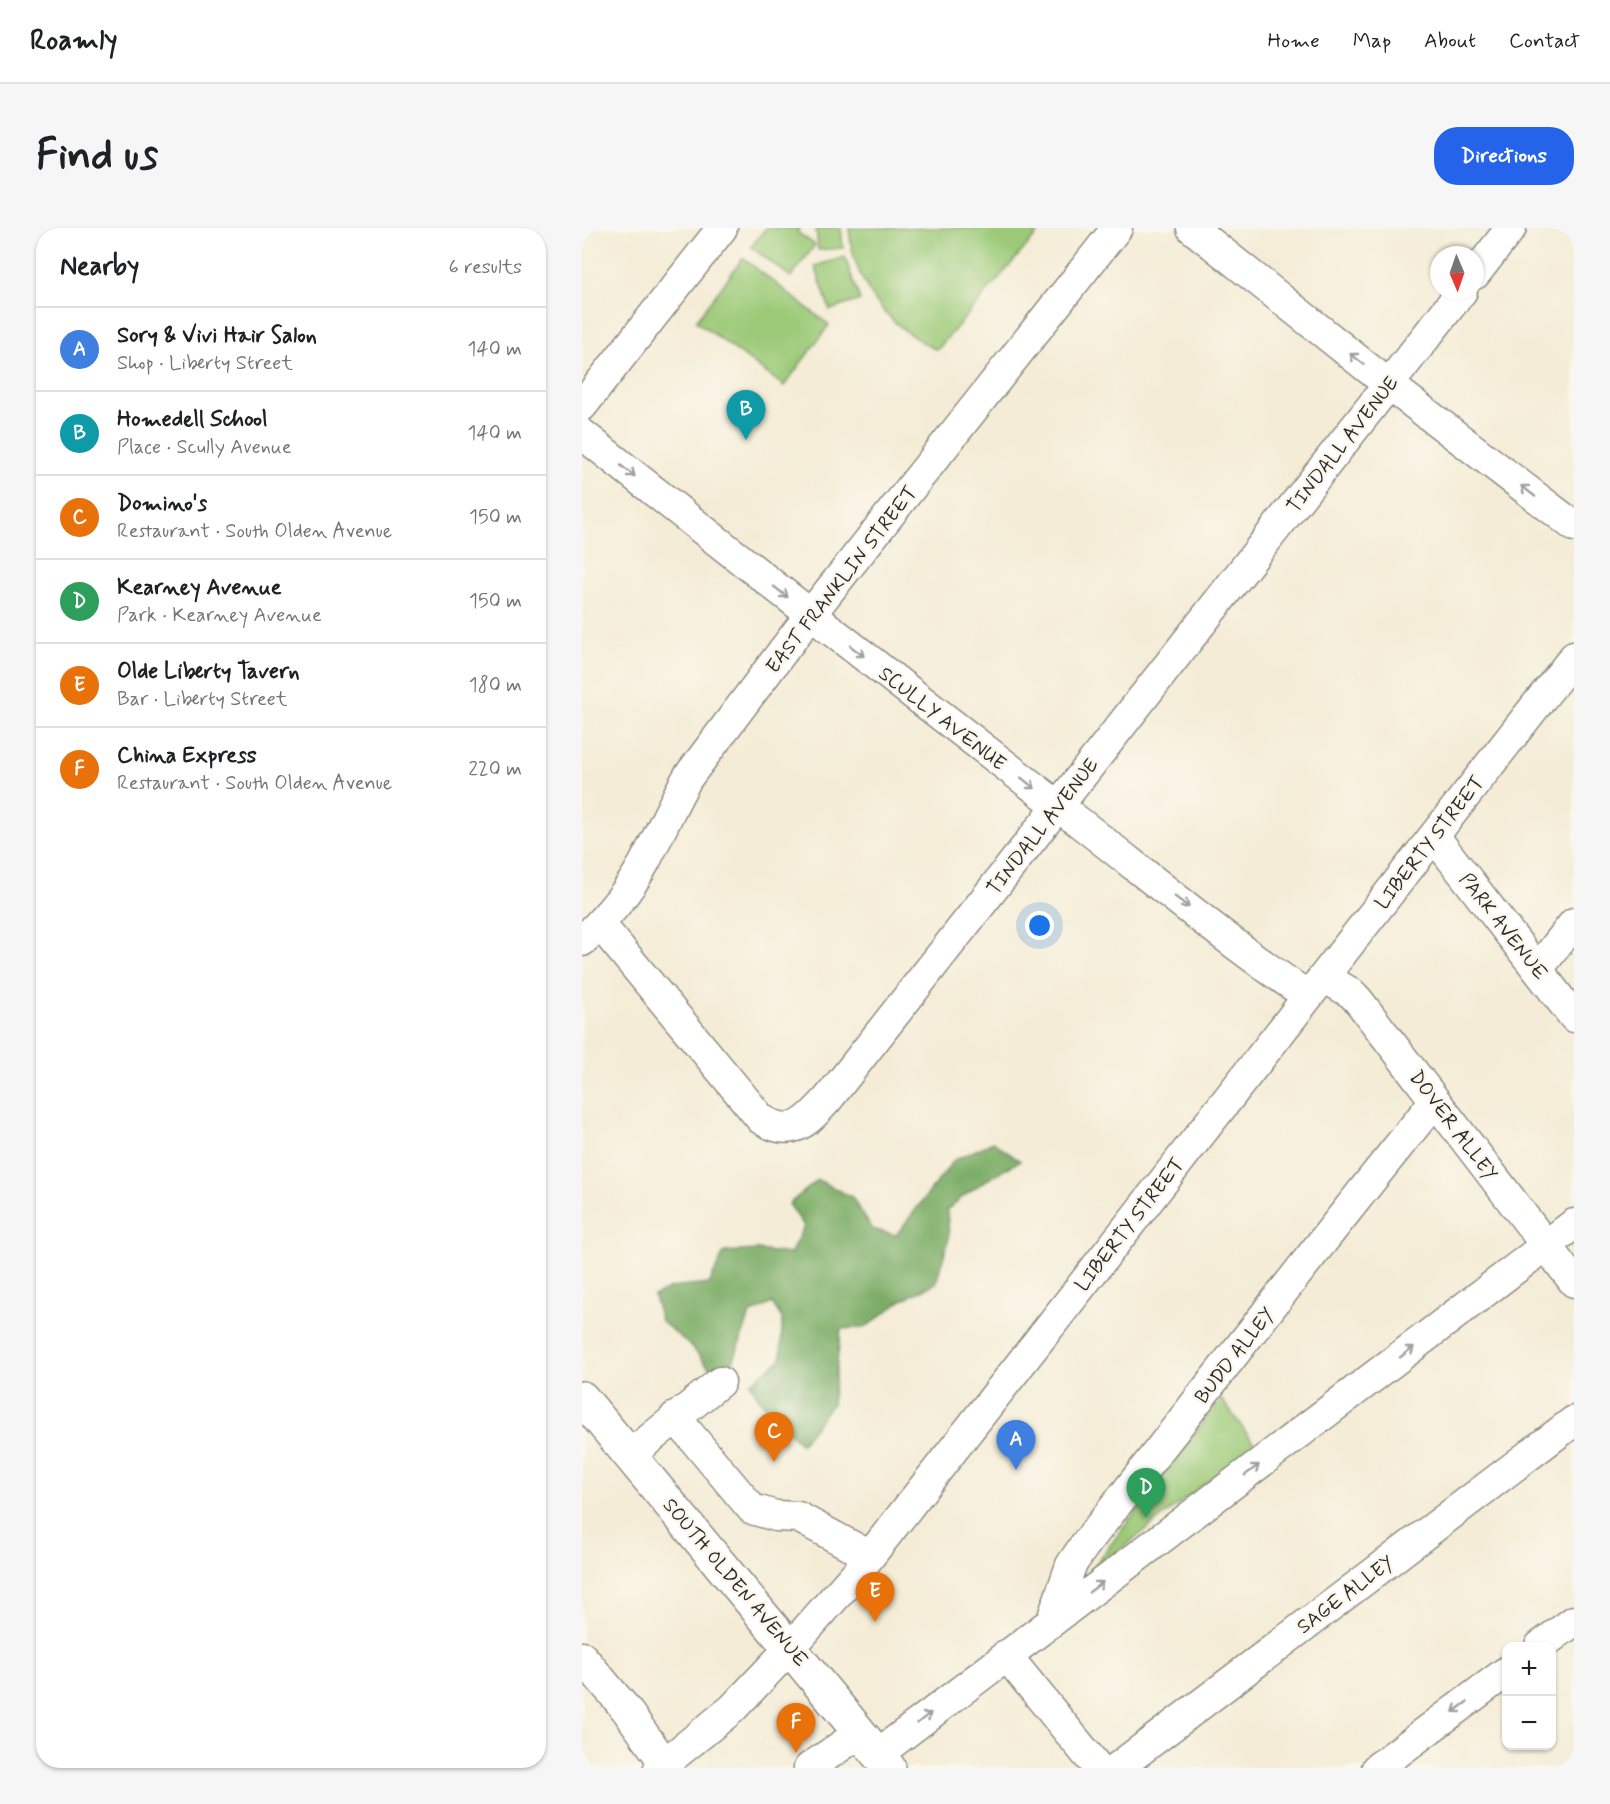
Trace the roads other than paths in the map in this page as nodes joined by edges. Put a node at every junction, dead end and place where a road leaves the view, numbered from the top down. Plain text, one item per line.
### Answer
1 (722, 228) edge
2 (1117, 228) edge
3 (1192, 228) edge
4 (1511, 228) edge
5 (1484, 262) edge
6 (1455, 300) edge
7 (1388, 384) junction
8 (582, 406) edge
9 (582, 434) edge
10 (1574, 526) edge
11 (810, 615) junction
12 (1574, 657) edge
13 (1058, 806) junction
14 (1434, 836) junction
15 (1574, 924) edge
16 (591, 932) edge
17 (1538, 969) junction
18 (1316, 987) junction
19 (1574, 1017) edge
20 (1435, 1101) junction
21 (1574, 1224) edge
22 (1546, 1245) junction
23 (1574, 1282) edge
24 (720, 1382) dead end
25 (582, 1398) edge
26 (675, 1417) junction
27 (1574, 1421) edge
28 (630, 1455) junction
29 (870, 1556) junction
30 (1052, 1620) junction
31 (1574, 1620) edge
32 (1546, 1642) edge
33 (790, 1648) junction
34 (1006, 1655) junction
35 (582, 1657) edge
36 (1502, 1675) edge
37 (876, 1752) edge
38 (664, 1767) edge
39 (809, 1768) edge
40 (1098, 1768) edge
41 (1117, 1768) edge
42 (1377, 1768) edge

1 - 8 street
2 - 11 street, EAST FRANKLIN STREET
7 -> 3 street
4 - 5 street
6 - 7 street, TINDALL AVENUE
10 -> 7 street
7 - 13 street, TINDALL AVENUE
9 -> 11 street, SCULLY AVENUE
11 -> 13 street, SCULLY AVENUE
11 - 16 street, EAST FRANKLIN STREET
12 - 14 street, LIBERTY STREET
13 - 16 street, TINDALL AVENUE
13 -> 18 street, SCULLY AVENUE
14 - 17 street, PARK AVENUE
14 - 18 street, LIBERTY STREET
15 - 17 street
17 - 19 street, PARK AVENUE
18 - 20 street, DOVER ALLEY
18 - 29 street, LIBERTY STREET
20 - 22 street, DOVER ALLEY
20 - 30 street, BUDD ALLEY
21 - 22 street
22 - 23 street, DOVER ALLEY
30 -> 22 street
24 - 26 street
25 - 28 main road, SOUTH OLDEN AVENUE
26 - 28 street
26 - 29 street
27 - 41 street, SAGE ALLEY
28 - 33 main road, SOUTH OLDEN AVENUE
29 - 33 street, LIBERTY STREET
30 - 34 street
31 - 32 street
33 - 37 main road, SOUTH OLDEN AVENUE
33 - 38 street, LIBERTY STREET
37 -> 34 street
34 - 40 street
35 - 38 street
36 -> 42 street
37 - 39 street

